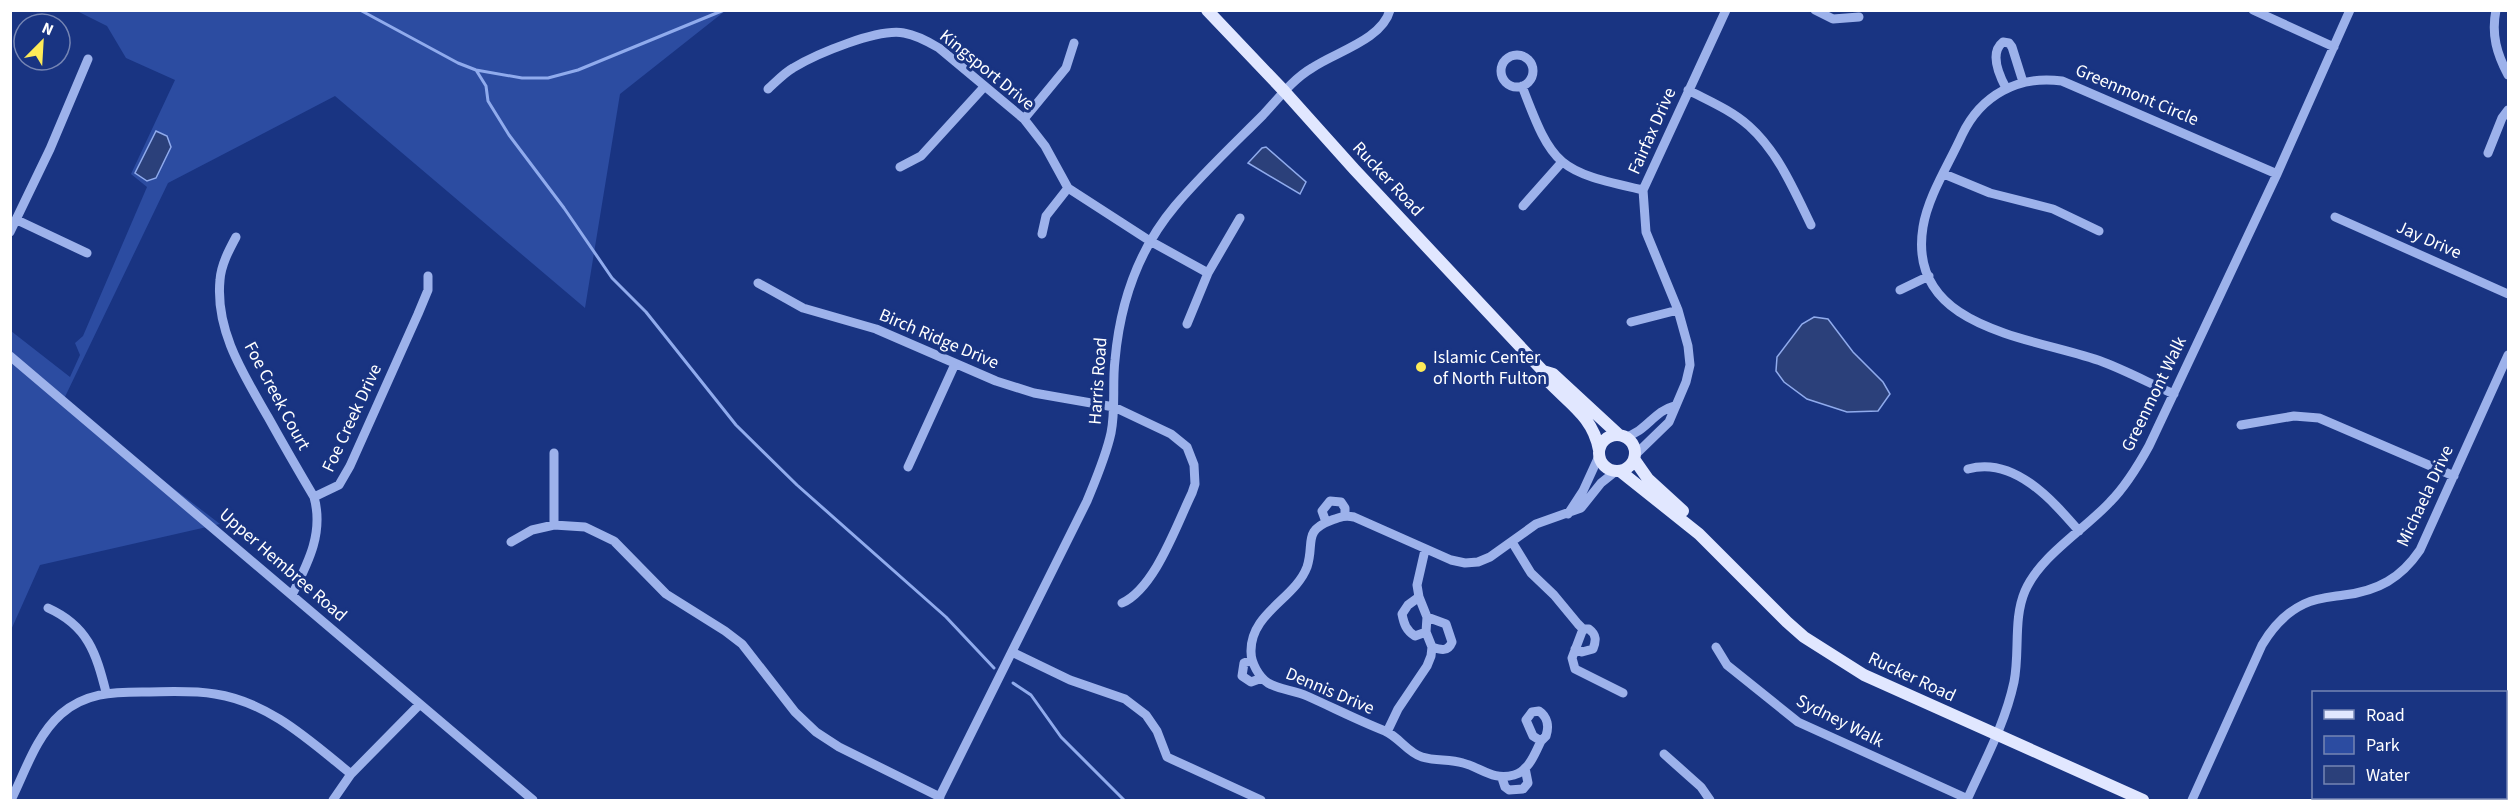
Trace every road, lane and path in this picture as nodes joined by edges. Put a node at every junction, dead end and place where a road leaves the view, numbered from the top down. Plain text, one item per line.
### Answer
1 (1207, 10) edge
2 (1390, 10) edge
3 (1726, 10) edge
4 (1815, 10) edge
5 (2253, 10) edge
6 (2350, 10) edge
7 (2496, 10) edge
8 (1859, 17) dead end
9 (1074, 43) dead end
10 (2334, 47) junction
11 (88, 59) dead end
12 (2508, 75) edge
13 (2023, 82) junction
14 (1522, 86) dead end
15 (984, 87) junction
16 (2006, 88) junction
17 (768, 89) dead end
18 (1688, 90) junction
19 (1285, 92) junction
20 (2508, 110) edge
21 (1024, 118) junction
22 (2488, 153) dead end
23 (1562, 162) junction
24 (900, 166) dead end
25 (1944, 174) junction
26 (2277, 174) junction
27 (1068, 188) junction
28 (1643, 190) junction
29 (1523, 206) dead end
30 (2335, 217) dead end
31 (1240, 218) dead end
32 (17, 220) junction
33 (1812, 225) dead end
34 (2099, 231) dead end
35 (10, 232) edge
36 (1042, 234) dead end
37 (236, 237) dead end
38 (1150, 241) junction
39 (87, 253) dead end
40 (1208, 273) junction
41 (428, 276) dead end
42 (1929, 276) junction
43 (758, 283) dead end
44 (1900, 290) dead end
45 (2508, 294) edge
46 (1678, 310) junction
47 (1631, 322) dead end
48 (1186, 324) dead end
49 (2508, 355) edge
50 (10, 356) edge
51 (955, 364) junction
52 (1543, 370) junction
53 (2174, 394) junction
54 (1674, 406) junction
55 (1114, 407) junction
56 (2241, 425) dead end
57 (1622, 436) junction
58 (554, 453) dead end
59 (1599, 453) junction
60 (1635, 457) junction
61 (908, 467) dead end
62 (1968, 469) dead end
63 (1618, 471) junction
64 (2454, 476) junction
65 (314, 497) junction
66 (1568, 514) junction
67 (1345, 515) junction
68 (1326, 522) junction
69 (554, 525) junction
70 (2079, 531) junction
71 (1699, 534) junction
72 (511, 542) dead end
73 (1512, 542) junction
74 (1425, 550) junction
75 (292, 595) junction
76 (1419, 597) junction
77 (1122, 603) dead end
78 (48, 608) dead end
79 (1427, 617) junction
80 (1583, 629) junction
81 (1426, 632) junction
82 (1432, 647) junction
83 (1716, 647) dead end
84 (1575, 650) junction
85 (1012, 652) junction
86 (1252, 660) junction
87 (1262, 678) junction
88 (106, 692) junction
89 (1623, 693) dead end
90 (420, 704) junction
91 (1387, 732) junction
92 (1996, 736) junction
93 (1541, 741) dead end
94 (1664, 754) dead end
95 (1525, 768) junction
96 (351, 774) junction
97 (1502, 778) junction
98 (939, 799) edge
99 (1967, 800) edge
100 (11, 801) edge
101 (333, 801) edge
102 (533, 801) edge
103 (1261, 801) edge
104 (1710, 801) edge
105 (2143, 801) edge
106 (2192, 801) edge

1 - 19 main road, Rucker Road
2 - 19 street, Harris Road
3 - 18 street, Fairfax Drive
4 - 8 street
5 - 10 street
6 - 10 street, Greenmont Walk
7 - 12 street
9 - 21 street
10 - 26 street, Greenmont Walk
11 - 32 street
13 - 16 street, Greenmont Circle
13 - 16 street
13 - 26 street, Greenmont Circle
14 - 23 street
15 - 17 street, Kingsport Drive
15 - 21 street, Kingsport Drive
15 - 24 street
16 - 25 street, Greenmont Circle
18 - 28 street, Fairfax Drive
18 - 33 street
19 - 38 street, Harris Road
19 - 52 main road, Rucker Road
20 - 22 street
21 - 27 street, Kingsport Drive
23 - 28 street
23 - 29 street
25 - 34 street
25 - 42 street, Greenmont Circle
26 - 53 street, Greenmont Walk
27 - 36 street
27 - 38 street, Kingsport Drive
28 - 46 street, Fairfax Drive
30 - 45 street, Jay Drive
31 - 40 street
32 - 35 street
32 - 39 street
37 - 65 street, Foe Creek Court
38 - 40 street, Kingsport Drive
38 - 55 street, Harris Road
40 - 48 street
41 - 65 street, Foe Creek Drive
42 - 44 street
42 - 53 street, Greenmont Circle
43 - 51 street, Birch Ridge Drive
46 - 47 street
46 - 54 street, Fairfax Drive
49 - 64 street, Michaela Drive
50 - 75 street, Upper Hembree Road
51 - 55 street, Birch Ridge Drive
51 - 61 street
52 - 57 main road, Rucker Road
52 - 59 main road, Rucker Road
53 - 70 street, Greenmont Walk
54 - 57 street
54 - 60 street, Fairfax Drive
55 - 77 street, Birch Ridge Drive
55 - 85 street, Harris Road
56 - 64 street
57 - 59 main road
57 - 60 main road
58 - 69 street
59 - 63 main road
59 - 66 street
60 - 63 main road
60 - 71 main road, Rucker Road
62 - 70 street
63 - 66 street
63 - 71 main road, Rucker Road
64 - 106 street, Michaela Drive
65 - 75 street
66 - 73 street
67 - 68 street
67 - 68 street
67 - 74 street
68 - 86 street
69 - 72 street
69 - 98 street
70 - 92 street, Greenmont Walk
71 - 92 main road, Rucker Road
73 - 74 street
73 - 80 street
74 - 76 street
75 - 90 street, Upper Hembree Road
76 - 79 street
76 - 81 street
78 - 88 street
79 - 81 street
79 - 82 street
80 - 84 street
80 - 84 street
81 - 82 street
82 - 91 street
83 - 99 street, Sydney Walk
84 - 89 street
85 - 98 street, Harris Road
85 - 103 street
86 - 87 street, Dennis Drive
86 - 87 street
87 - 91 street, Dennis Drive
88 - 96 street
88 - 100 street
90 - 96 street
90 - 102 street, Upper Hembree Road
91 - 97 street, Dennis Drive
92 - 99 street, Greenmont Walk
92 - 105 main road, Rucker Road
93 - 95 street
94 - 104 street
95 - 97 street
95 - 97 street, Dennis Drive
96 - 101 street

